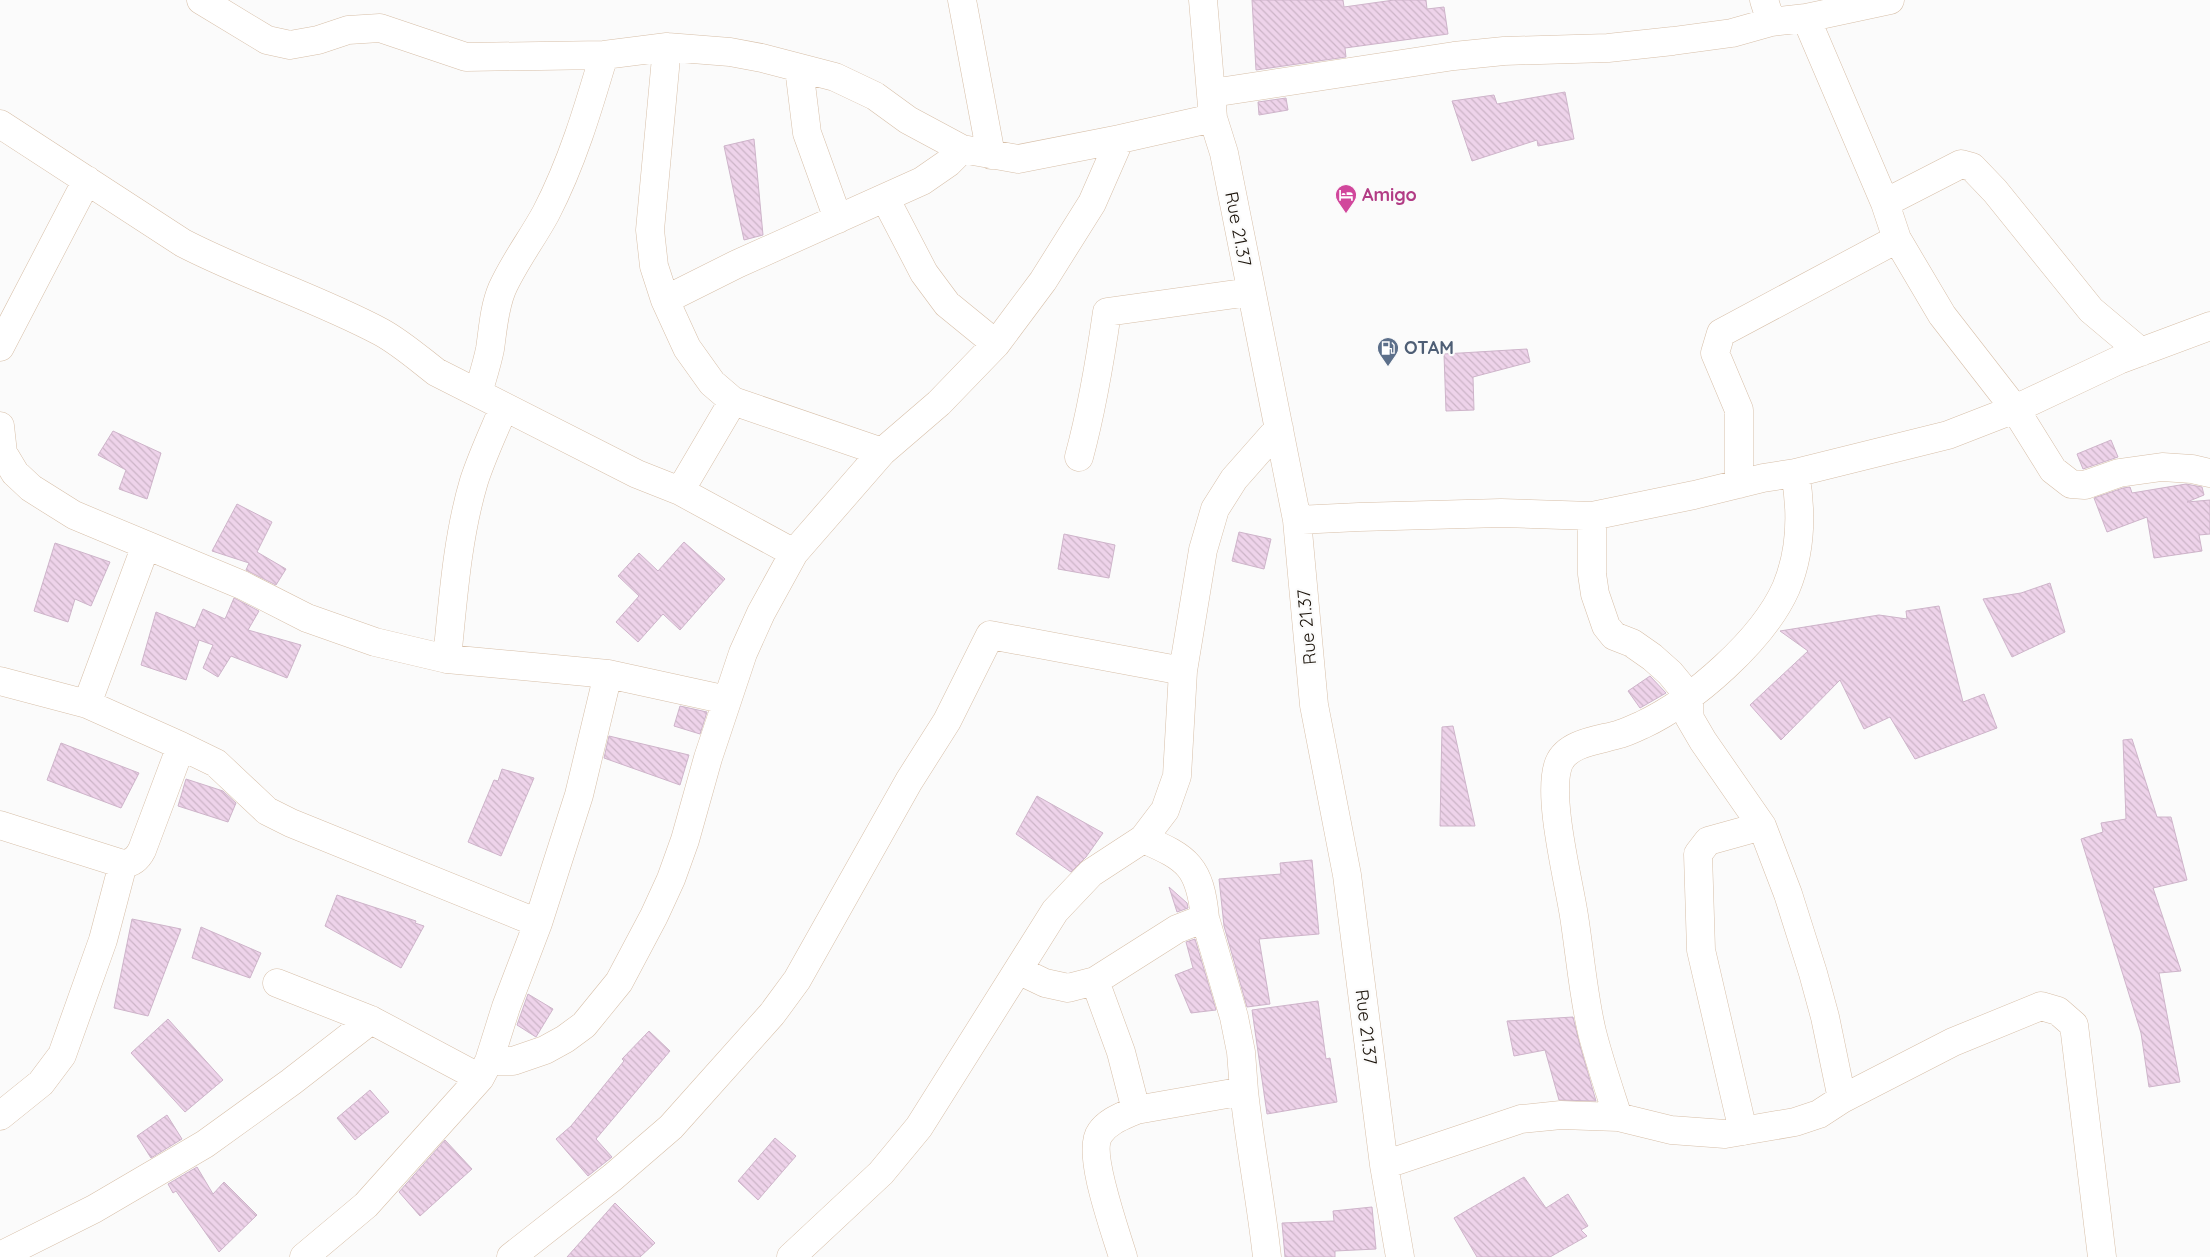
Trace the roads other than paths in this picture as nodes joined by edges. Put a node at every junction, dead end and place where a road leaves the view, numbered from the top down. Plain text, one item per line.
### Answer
1 (201, 0) edge
2 (962, 0) edge
3 (1203, 0) edge
4 (1890, 0) edge
5 (1767, 11) edge
6 (1806, 18) junction
7 (667, 47) junction
8 (604, 55) junction
9 (799, 68) junction
10 (1212, 105) junction
11 (0, 124) edge
12 (1120, 139) junction
13 (962, 148) junction
14 (991, 154) junction
15 (87, 180) junction
16 (885, 198) junction
17 (1885, 203) junction
18 (838, 219) junction
19 (1897, 238) junction
20 (1250, 292) junction
21 (665, 300) junction
22 (2210, 326) edge
23 (996, 344) junction
24 (0, 347) edge
25 (2141, 352) junction
26 (478, 393) junction
27 (733, 401) junction
28 (504, 407) junction
29 (2015, 409) junction
30 (0, 426) edge
31 (1279, 428) junction
32 (882, 452) junction
33 (1079, 457) dead end
34 (2210, 472) edge
35 (1795, 473) junction
36 (1738, 484) junction
37 (680, 491) junction
38 (1592, 516) junction
39 (1297, 520) junction
40 (146, 545) junction
41 (794, 554) junction
42 (447, 659) junction
43 (1183, 671) junction
44 (608, 674) junction
45 (0, 681) edge
46 (1688, 696) junction
47 (727, 700) junction
48 (87, 704) junction
49 (182, 746) junction
50 (0, 825) edge
51 (1762, 826) junction
52 (1143, 839) junction
53 (123, 864) junction
54 (1205, 918) junction
55 (538, 922) junction
56 (1018, 970) junction
57 (1096, 981) junction
58 (278, 983) dead end
59 (371, 1020) junction
60 (484, 1069) junction
61 (1244, 1091) junction
62 (1842, 1099) junction
63 (1136, 1110) junction
64 (0, 1116) edge
65 (1618, 1117) junction
66 (1742, 1130) junction
67 (1384, 1165) junction
68 (0, 1256) edge
69 (304, 1257) edge
70 (511, 1257) edge
71 (791, 1257) edge
72 (1123, 1257) edge
73 (1267, 1257) edge
74 (1400, 1257) edge
75 (2102, 1257) edge

1 - 8 street
2 - 14 street
3 - 10 street, Rue 21.37
4 - 6 street
5 - 6 street
5 - 10 street
6 - 17 street
7 - 8 street
7 - 9 street
7 - 21 street
8 - 26 street
9 - 13 street
9 - 18 street
10 - 12 street
10 - 20 street, Rue 21.37
11 - 15 street
12 - 14 street
12 - 23 street
13 - 14 street
13 - 16 street
15 - 24 street
15 - 26 street
16 - 18 street
16 - 23 street
17 - 19 street
17 - 25 street
18 - 21 street
19 - 29 street
19 - 36 street
20 - 31 street, Rue 21.37
20 - 33 street
21 - 27 street
22 - 25 street
23 - 32 street
25 - 29 street
26 - 28 street
27 - 32 street
27 - 37 street
28 - 37 street
28 - 42 street
29 - 34 street
29 - 35 street
30 - 40 street
31 - 39 street, Rue 21.37
31 - 43 street
32 - 41 street
35 - 36 street
35 - 46 street
36 - 38 street
37 - 41 street
38 - 39 street
38 - 46 street
39 - 67 street, Rue 21.37
40 - 42 street
40 - 48 street
41 - 47 street
42 - 44 street
43 - 52 street
43 - 70 street
44 - 47 street
44 - 55 street
45 - 48 street
46 - 51 street
46 - 65 street
47 - 60 street
48 - 49 street
49 - 53 street
49 - 55 street
50 - 53 street
51 - 62 street
51 - 66 street
52 - 54 street
52 - 56 street
53 - 64 street
54 - 57 street
54 - 61 street
55 - 60 street
56 - 57 street
56 - 71 street
57 - 63 street
58 - 59 street
59 - 60 street
59 - 68 street
60 - 69 street
61 - 63 street
61 - 73 street
62 - 66 street
62 - 75 street
63 - 72 street
65 - 66 street
65 - 67 street
67 - 74 street, Rue 21.37

